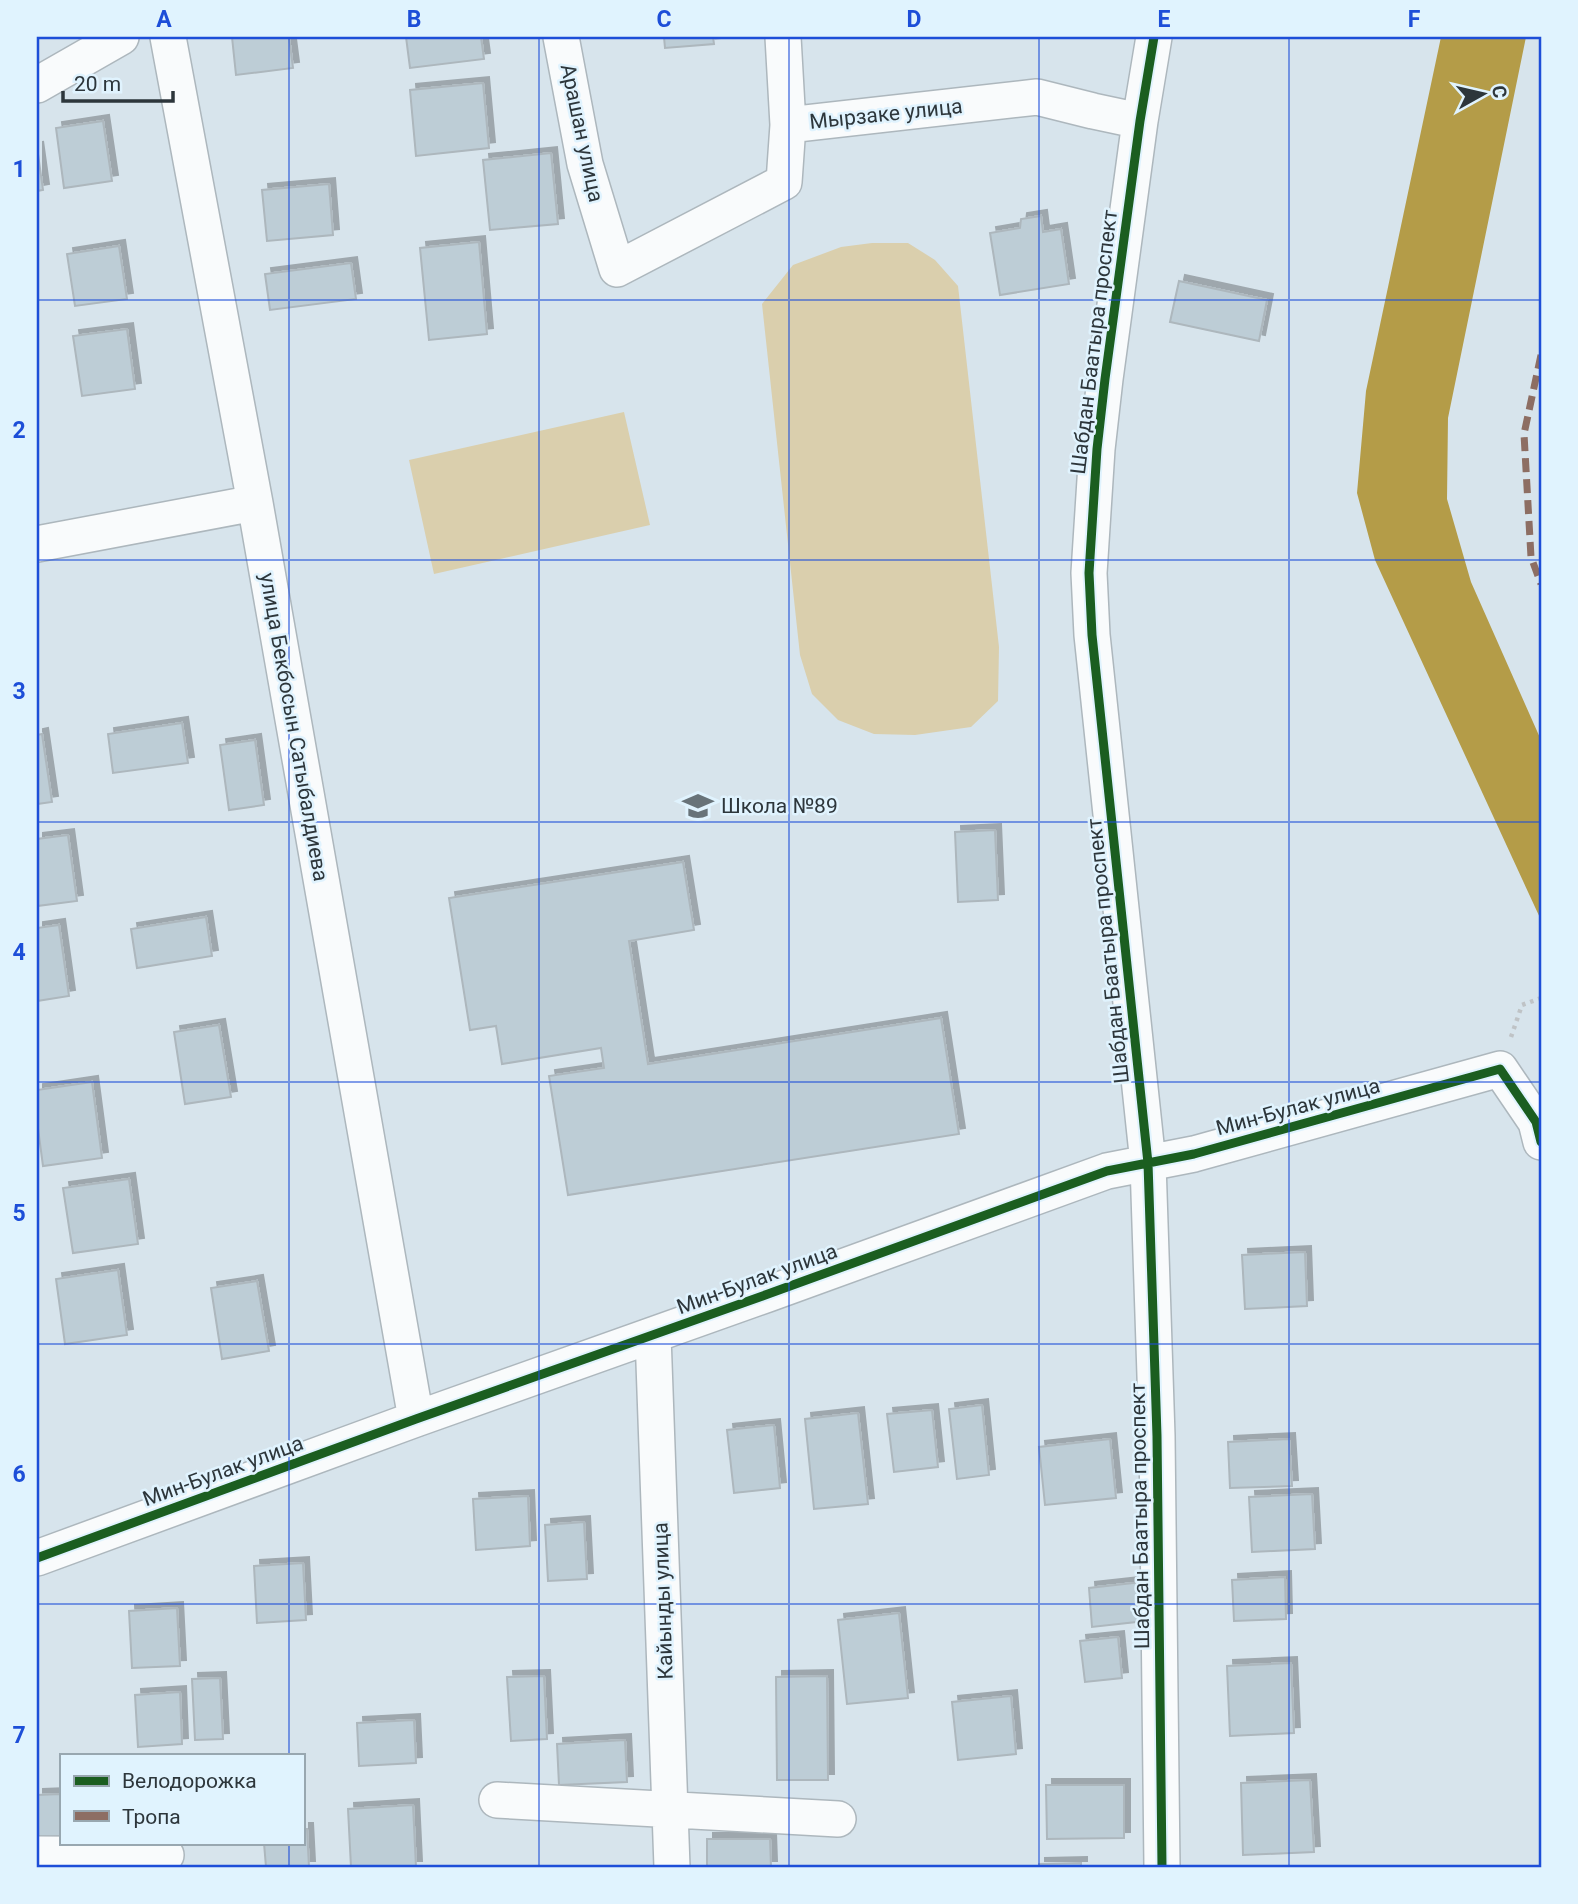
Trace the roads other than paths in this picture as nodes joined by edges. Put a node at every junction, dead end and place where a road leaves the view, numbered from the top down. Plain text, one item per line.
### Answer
1 (121, 37) edge
2 (168, 37) edge
3 (561, 37) edge
4 (783, 37) edge
5 (1154, 37) edge
6 (37, 85) edge
7 (1140, 121) junction
8 (788, 125) junction
9 (617, 269) joint
10 (255, 503) junction
11 (37, 544) edge
12 (1541, 1142) edge
13 (1148, 1163) junction
14 (653, 1335) junction
15 (416, 1419) junction
16 (37, 1558) edge
17 (497, 1800) dead end
18 (670, 1809) junction
19 (838, 1819) dead end
20 (37, 1854) edge
21 (166, 1855) dead end
22 (672, 1867) edge
23 (1162, 1867) edge

1 - 6 street
2 - 10 street, улица Бекбосын Сатыбалдиева
3 - 9 street, Арашан улица
4 - 8 street
5 - 7 street, Шабдан Баатыра проспект
7 - 8 street, Мырзаке улица
7 - 13 street, Шабдан Баатыра проспект
8 - 9 street, Мырзаке улица
10 - 11 street
10 - 15 street, улица Бекбосын Сатыбалдиева
12 - 13 street, Мин-Булак улица
13 - 14 street, Мин-Булак улица
13 - 23 street, Шабдан Баатыра проспект
14 - 15 street, Мин-Булак улица
14 - 18 street, Кайынды улица
15 - 16 street, Мин-Булак улица
17 - 18 street
18 - 19 street
18 - 22 street, Кайынды улица
20 - 21 street

